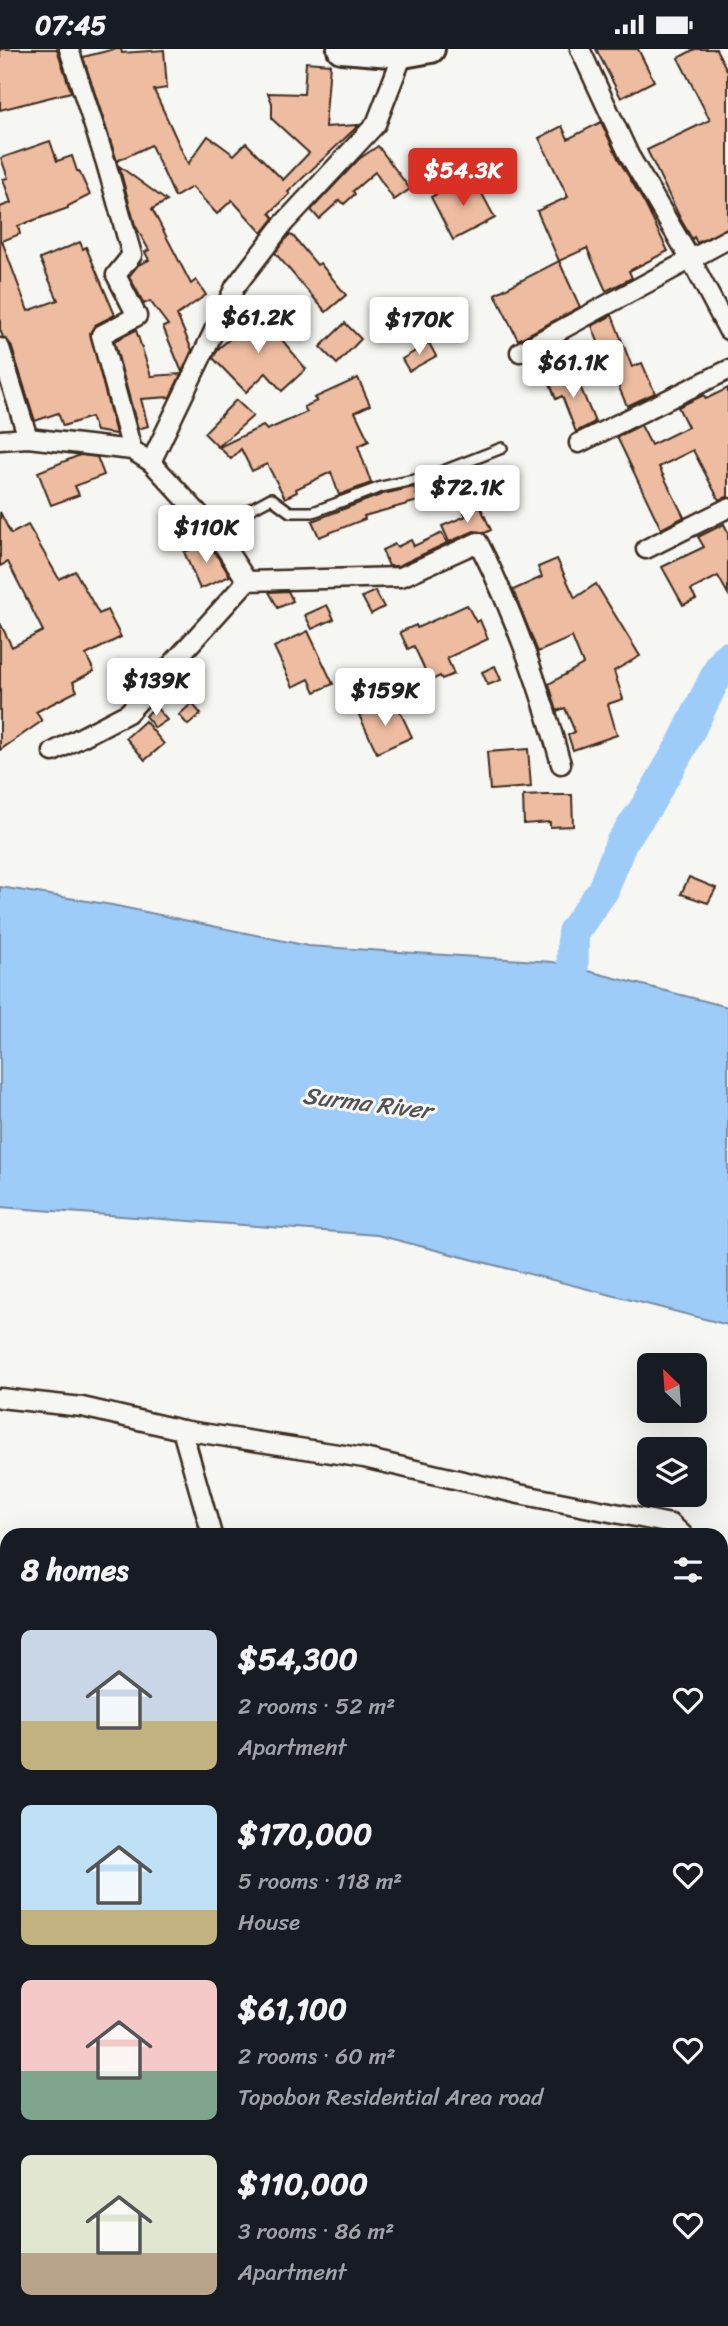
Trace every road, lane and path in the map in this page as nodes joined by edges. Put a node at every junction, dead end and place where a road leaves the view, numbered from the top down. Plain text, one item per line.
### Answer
1 (69, 49) edge
2 (341, 49) edge
3 (431, 49) edge
4 (580, 49) edge
5 (403, 54) junction
6 (728, 239) edge
7 (691, 260) junction
8 (728, 330) edge
9 (0, 348) edge
10 (520, 352) dead end
11 (728, 370) edge
12 (28, 437) junction
13 (0, 440) edge
14 (579, 443) dead end
15 (502, 447) dead end
16 (132, 450) junction
17 (151, 461) junction
18 (728, 508) edge
19 (213, 529) junction
20 (646, 549) dead end
21 (247, 581) junction
22 (53, 752) dead end
23 (561, 764) dead end
24 (0, 1398) edge
25 (182, 1430) junction
26 (210, 1528) edge
27 (675, 1528) edge

1 - 16 street
2 - 5 main road
3 - 5 main road
4 - 7 street
5 - 17 street
6 - 7 street
7 - 8 street
7 - 10 street
9 - 12 street
11 - 14 street
12 - 13 street
12 - 16 street
15 - 19 lane
16 - 17 street
17 - 19 street
18 - 20 street
19 - 21 street
21 - 22 street
21 - 23 street
24 - 25 street
25 - 26 street
25 - 27 street

